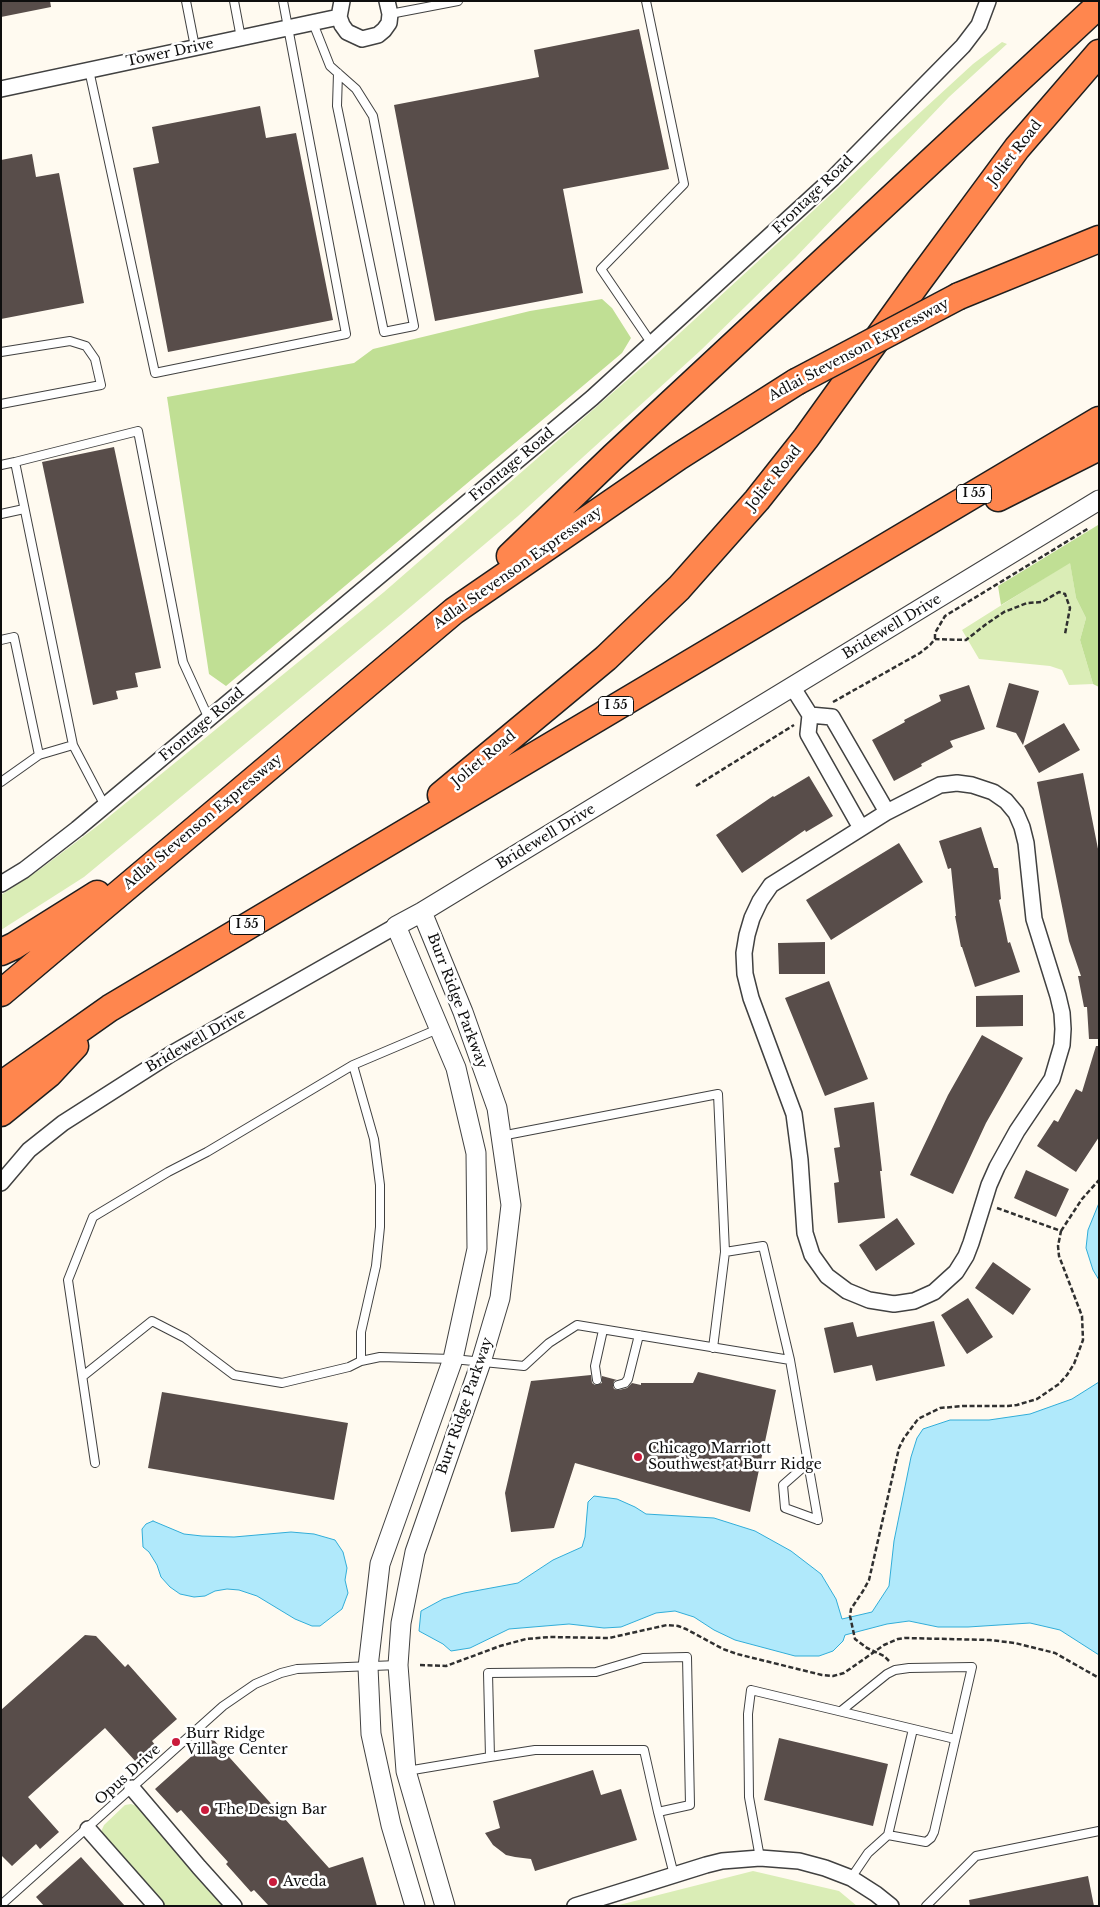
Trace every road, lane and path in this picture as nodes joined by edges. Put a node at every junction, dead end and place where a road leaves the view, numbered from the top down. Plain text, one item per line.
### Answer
1 (186, 1) edge
2 (234, 1) edge
3 (282, 1) edge
4 (342, 1) edge
5 (458, 1) edge
6 (646, 1) edge
7 (1086, 1) edge
8 (987, 4) edge
9 (1099, 5) edge
10 (389, 8) edge
11 (339, 17) junction
12 (313, 23) junction
13 (288, 28) junction
14 (241, 38) junction
15 (1061, 39) junction
16 (195, 47) junction
17 (1099, 52) edge
18 (89, 70) junction
19 (338, 73) junction
20 (1, 88) edge
21 (1099, 239) edge
22 (652, 344) junction
23 (1, 352) edge
24 (1, 404) edge
25 (1099, 420) edge
26 (1099, 447) edge
27 (15, 462) junction
28 (1, 465) edge
29 (1099, 500) edge
30 (24, 509) junction
31 (1, 514) edge
32 (1091, 527) dead end
33 (849, 569) junction
34 (454, 611) junction
35 (1065, 634) dead end
36 (935, 639) junction
37 (1, 640) edge
38 (793, 688) junction
39 (810, 715) junction
40 (209, 720) junction
41 (72, 746) junction
42 (39, 755) junction
43 (1, 782) edge
44 (696, 786) dead end
45 (105, 806) junction
46 (887, 812) junction
47 (861, 828) junction
48 (384, 843) junction
49 (175, 844) junction
50 (1, 884) edge
51 (422, 912) junction
52 (396, 926) junction
53 (1, 952) edge
54 (1, 993) edge
55 (110, 1008) junction
56 (440, 1028) junction
57 (353, 1066) junction
58 (1, 1084) edge
59 (1, 1113) edge
60 (501, 1136) junction
61 (1099, 1180) edge
62 (1, 1183) edge
63 (984, 1203) junction
64 (1061, 1231) junction
65 (725, 1252) junction
66 (603, 1330) junction
67 (638, 1335) junction
68 (713, 1348) junction
69 (453, 1359) junction
70 (790, 1360) junction
71 (361, 1361) junction
72 (481, 1362) junction
73 (82, 1376) junction
74 (597, 1380) dead end
75 (618, 1385) dead end
76 (95, 1463) dead end
77 (808, 1463) junction
78 (874, 1652) junction
79 (398, 1665) junction
80 (368, 1666) junction
81 (895, 1670) junction
82 (1099, 1678) edge
83 (841, 1711) junction
84 (913, 1729) junction
85 (955, 1739) junction
86 (490, 1758) junction
87 (406, 1771) junction
88 (132, 1788) junction
89 (658, 1812) junction
90 (88, 1829) junction
91 (1099, 1831) edge
92 (888, 1835) junction
93 (760, 1858) junction
94 (674, 1875) junction
95 (851, 1878) junction
96 (3, 1903) edge
97 (156, 1906) edge
98 (234, 1906) edge
99 (415, 1906) edge
100 (445, 1906) edge
101 (575, 1906) edge
102 (891, 1906) edge
103 (926, 1906) edge

1 - 16 lane
2 - 14 lane
3 - 13 lane
4 - 11 street
5 - 10 lane
6 - 22 lane
7 - 15 highway
8 - 22 street, Frontage Road
9 - 15 highway
10 - 11 street
11 - 12 street, Tower Drive
12 - 13 street, Tower Drive
12 - 19 lane
13 - 14 street, Tower Drive
13 - 18 lane
14 - 16 street, Tower Drive
15 - 34 highway
16 - 18 street, Tower Drive
17 - 48 highway, Joliet Road
18 - 20 street, Tower Drive
19 - 19 lane
21 - 34 highway, Adlai Stevenson Expressway, bridge
22 - 40 street, Frontage Road
23 - 24 lane
25 - 33 highway, I 55
26 - 33 highway
27 - 28 lane
27 - 30 lane
27 - 40 lane
29 - 38 street, Bridewell Drive
30 - 31 lane
30 - 41 lane
32 - 36 path
33 - 48 highway, I 55
34 - 49 highway, Adlai Stevenson Expressway
35 - 36 path
36 - 39 path
37 - 42 lane
38 - 39 street
38 - 51 street, Bridewell Drive
39 - 44 path
39 - 46 street
39 - 47 street
40 - 45 street, Frontage Road
41 - 42 lane
41 - 45 lane
42 - 43 lane
45 - 50 street, Frontage Road
46 - 47 street
46 - 63 street
47 - 63 street
48 - 55 highway, I 55
49 - 53 highway
49 - 54 highway, Adlai Stevenson Expressway
51 - 52 street, Bridewell Drive
51 - 60 street, Burr Ridge Parkway
52 - 56 street, Burr Ridge Parkway
52 - 62 street, Bridewell Drive
55 - 58 highway, I 55
55 - 59 highway
56 - 57 lane
56 - 69 street, Burr Ridge Parkway
57 - 71 lane
57 - 73 lane
60 - 65 lane
60 - 72 street, Burr Ridge Parkway
61 - 64 path
63 - 64 path
64 - 78 path
65 - 68 lane
65 - 70 lane
66 - 67 lane
66 - 72 lane
66 - 74 lane
67 - 68 lane
67 - 75 lane
68 - 70 lane
69 - 71 lane
69 - 72 lane
69 - 80 street, Burr Ridge Parkway
70 - 77 lane
71 - 73 lane
72 - 79 street, Burr Ridge Parkway
73 - 76 lane
77 - 77 lane
78 - 81 path
78 - 82 path
79 - 80 lane, Opus Drive
79 - 87 street, Burr Ridge Parkway
80 - 88 lane, Opus Drive
80 - 99 street, Burr Ridge Parkway
81 - 83 lane
81 - 85 lane
83 - 84 lane
83 - 93 lane
84 - 85 lane
84 - 92 lane
85 - 92 lane
86 - 87 lane
86 - 89 lane
86 - 89 lane
87 - 100 street, Burr Ridge Parkway
88 - 90 lane, Opus Drive
88 - 98 street
89 - 94 lane
90 - 96 lane, Opus Drive
90 - 97 street
91 - 103 lane
92 - 95 lane
93 - 94 street
93 - 95 street
94 - 101 street
95 - 102 street

